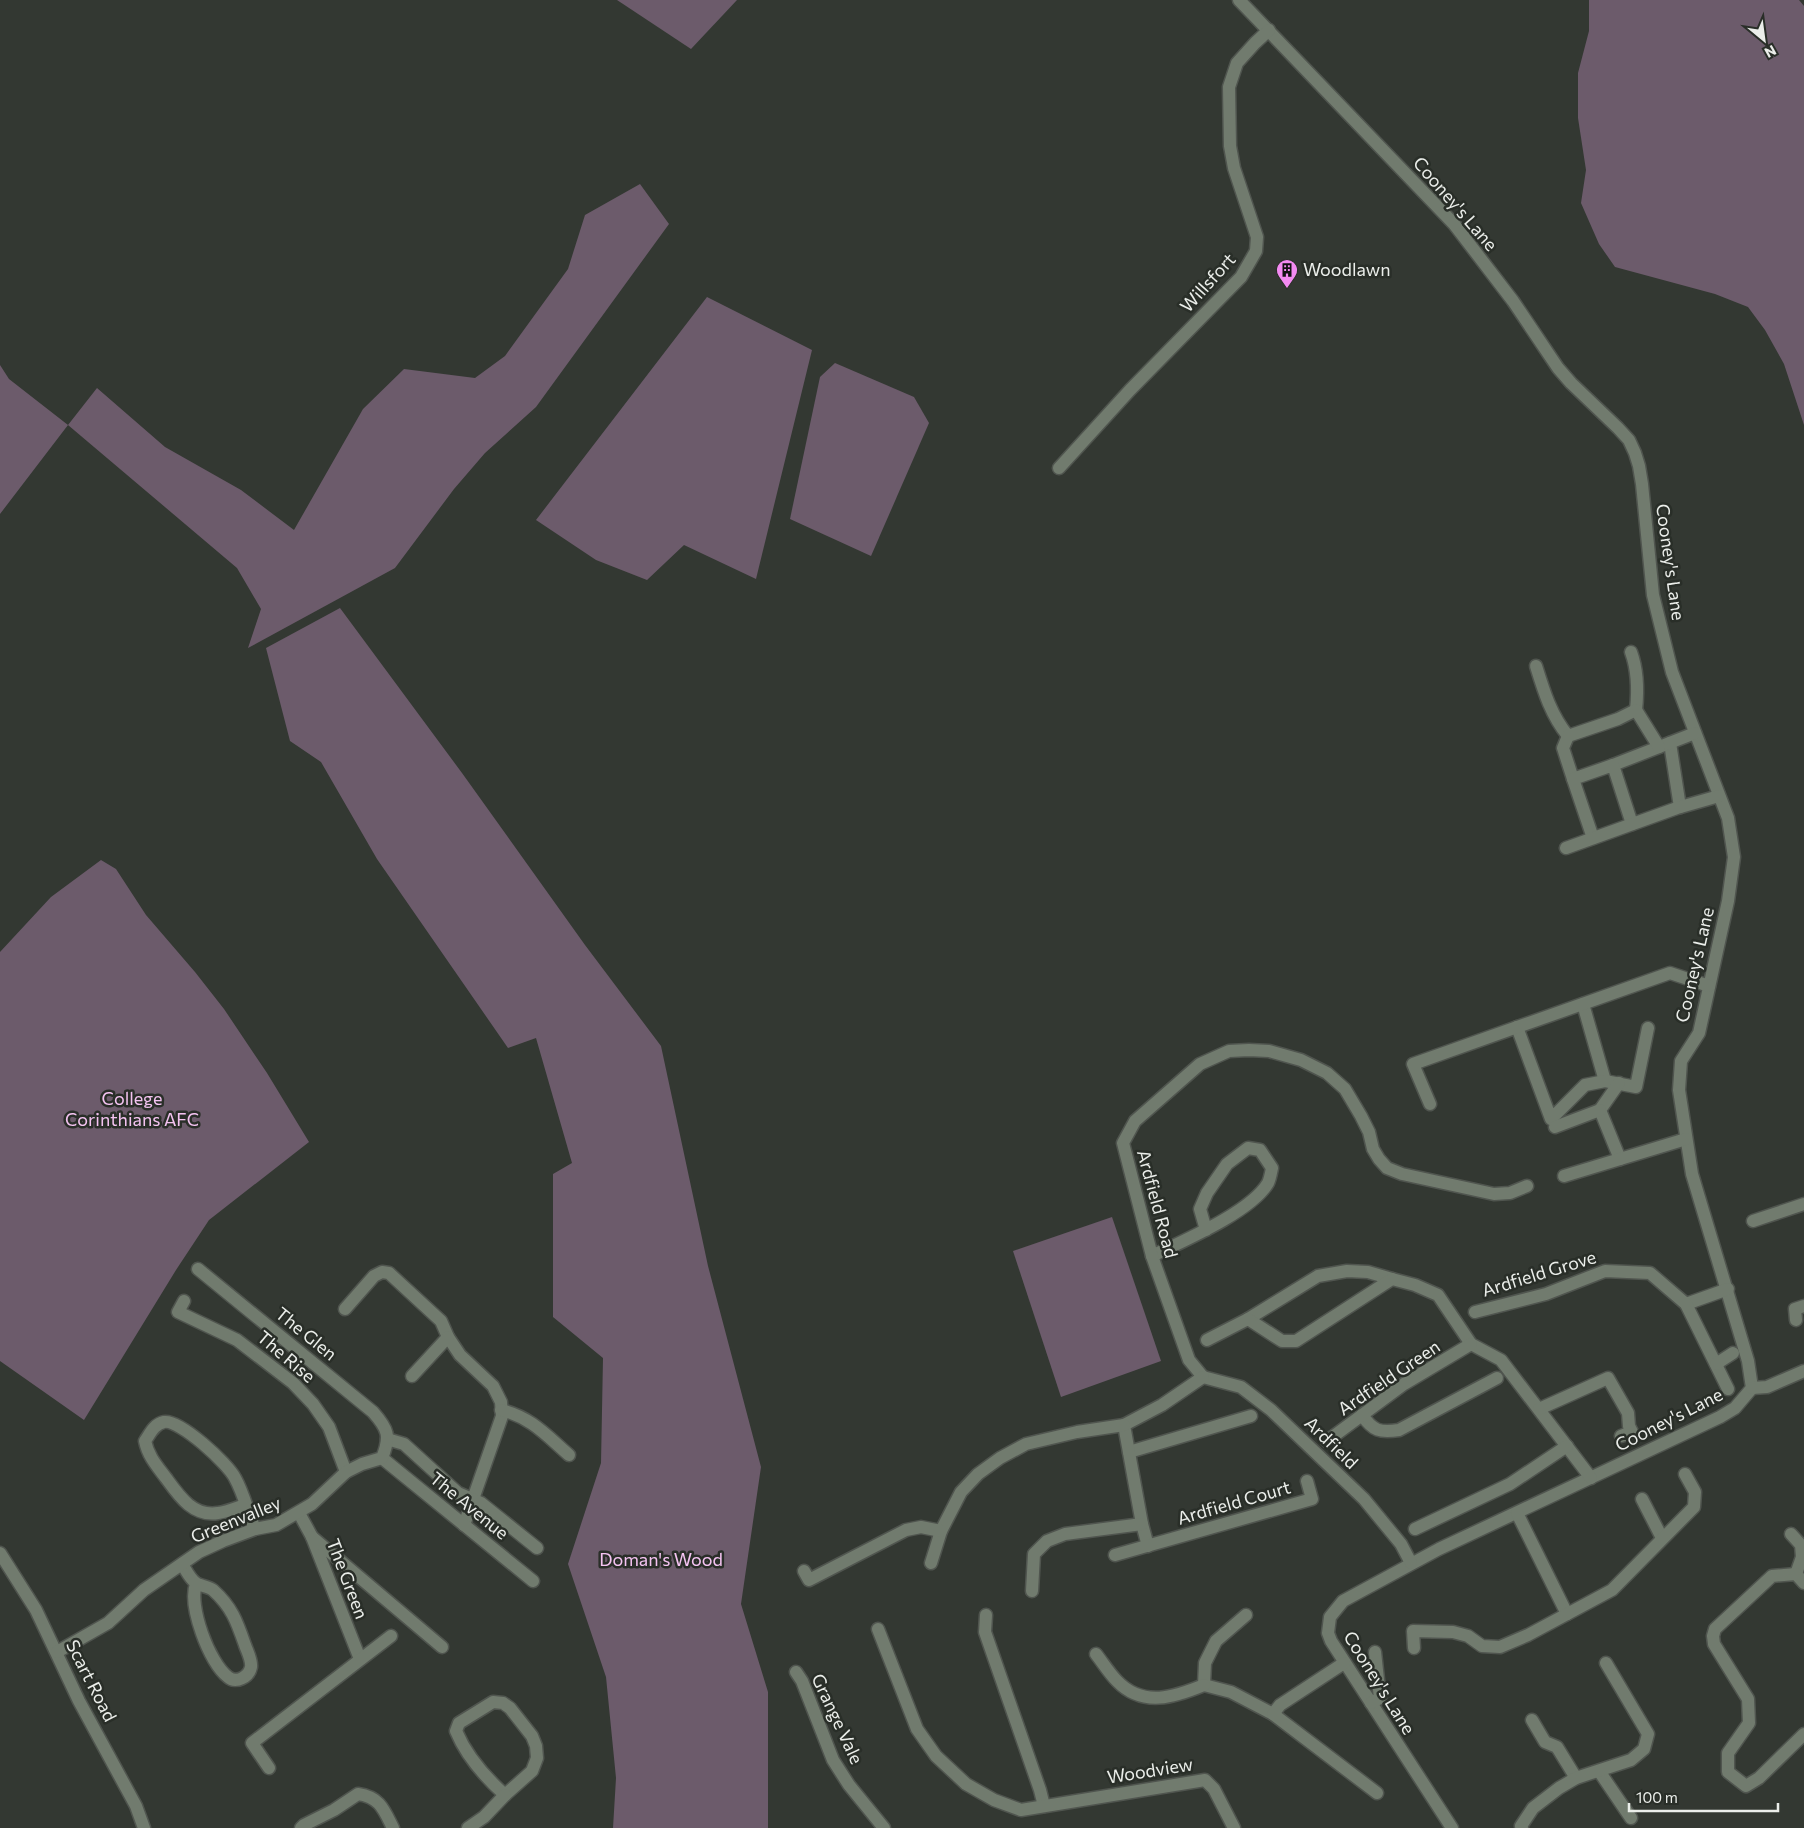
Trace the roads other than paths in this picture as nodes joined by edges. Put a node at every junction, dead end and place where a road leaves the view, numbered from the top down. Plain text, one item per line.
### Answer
1 (1240, 0) edge
2 (1269, 30) junction
3 (1059, 468) dead end
4 (1631, 652) dead end
5 (1536, 666) dead end
6 (1636, 710) junction
7 (1695, 733) junction
8 (1568, 736) junction
9 (1664, 745) junction
10 (1613, 765) junction
11 (1573, 779) junction
12 (1719, 796) junction
13 (1680, 807) junction
14 (1632, 824) junction
15 (1592, 838) junction
16 (1566, 848) dead end
17 (1709, 986) junction
18 (1583, 1004) junction
19 (1517, 1027) junction
20 (1648, 1028) dead end
21 (1606, 1081) junction
22 (1619, 1083) junction
23 (1430, 1104) dead end
24 (1600, 1110) junction
25 (1555, 1127) dead end
26 (1686, 1139) junction
27 (1620, 1159) junction
28 (1564, 1176) dead end
29 (1527, 1186) dead end
30 (1804, 1204) edge
31 (1753, 1221) dead end
32 (1206, 1230) junction
33 (1152, 1256) junction
34 (198, 1269) dead end
35 (1392, 1279) junction
36 (1728, 1289) junction
37 (184, 1301) dead end
38 (1686, 1304) junction
39 (1804, 1306) edge
40 (345, 1309) dead end
41 (1475, 1312) dead end
42 (1248, 1319) junction
43 (1796, 1320) dead end
44 (448, 1337) junction
45 (1206, 1340) dead end
46 (1471, 1344) junction
47 (1733, 1353) dead end
48 (1716, 1364) junction
49 (1804, 1371) edge
50 (412, 1376) dead end
51 (1203, 1377) junction
52 (1497, 1378) dead end
53 (1752, 1388) junction
54 (1728, 1389) dead end
55 (1539, 1409) junction
56 (501, 1410) junction
57 (1362, 1415) junction
58 (1251, 1416) dead end
59 (1124, 1424) junction
60 (387, 1435) junction
61 (1621, 1436) dead end
62 (1327, 1441) dead end
63 (1567, 1446) junction
64 (1129, 1452) junction
65 (569, 1455) dead end
66 (382, 1458) junction
67 (346, 1472) junction
68 (1684, 1474) dead end
69 (1591, 1478) junction
70 (1307, 1481) dead end
71 (1642, 1499) dead end
72 (474, 1500) junction
73 (245, 1505) junction
74 (299, 1513) junction
75 (1517, 1513) junction
76 (1142, 1524) junction
77 (464, 1525) junction
78 (1415, 1529) dead end
79 (255, 1530) junction
80 (941, 1530) junction
81 (1791, 1534) dead end
82 (312, 1537) junction
83 (1662, 1538) junction
84 (1148, 1546) junction
85 (537, 1548) dead end
86 (0, 1554) edge
87 (1115, 1555) dead end
88 (931, 1563) dead end
89 (1411, 1563) junction
90 (182, 1564) junction
91 (804, 1571) dead end
92 (1800, 1578) edge
93 (533, 1581) dead end
94 (196, 1584) junction
95 (1032, 1591) dead end
96 (1567, 1614) junction
97 (986, 1615) dead end
98 (1246, 1615) dead end
99 (878, 1629) dead end
100 (391, 1636) dead end
101 (442, 1647) dead end
102 (1414, 1648) dead end
103 (57, 1652) junction
104 (1375, 1652) dead end
105 (1096, 1654) dead end
106 (360, 1659) junction
107 (1344, 1663) junction
108 (1606, 1663) dead end
109 (796, 1672) dead end
110 (1204, 1685) junction
111 (1371, 1703) junction
112 (1273, 1714) junction
113 (1532, 1720) dead end
114 (1803, 1737) edge
115 (269, 1768) dead end
116 (1599, 1770) junction
117 (1576, 1778) junction
118 (1377, 1794) dead end
119 (505, 1795) junction
120 (1044, 1806) junction
121 (1631, 1818) dead end
122 (144, 1828) edge
123 (301, 1828) edge
124 (393, 1828) edge
125 (468, 1828) edge
126 (884, 1828) edge
127 (1234, 1828) edge
128 (1452, 1828) edge
129 (1522, 1828) edge

1 - 2 street, Cooney's Lane
2 - 3 street, Willsfort
2 - 7 street, Cooney's Lane
4 - 6 street
5 - 8 street
6 - 8 street
6 - 9 street
7 - 9 street
7 - 12 street, Cooney's Lane
8 - 11 street
9 - 10 street
9 - 13 street
10 - 11 street
10 - 14 street
11 - 15 street
12 - 13 street
12 - 17 street, Cooney's Lane
13 - 14 street
14 - 15 street
15 - 16 street
17 - 18 street
17 - 26 street, Cooney's Lane
18 - 19 street
18 - 21 street
19 - 21 street
19 - 23 street
20 - 22 street
21 - 22 street
22 - 24 street
24 - 25 street
24 - 27 street
26 - 27 street
26 - 36 street, Cooney's Lane
27 - 28 street
29 - 33 street, Ardfield Road
30 - 31 street
32 - 32 street
32 - 33 street
33 - 51 street, Ardfield Road
34 - 60 street, The Glen
35 - 42 street
35 - 42 street
35 - 46 street
36 - 38 street
36 - 53 street, Cooney's Lane
37 - 67 street, The Rise
38 - 41 street, Ardfield Grove
38 - 48 street, Ardfield Grove
39 - 43 street
40 - 44 street
42 - 45 street
44 - 50 street
44 - 56 street
46 - 55 street
46 - 57 street, Ardfield Green
47 - 48 street
48 - 54 street, Ardfield Grove
49 - 53 street
51 - 59 street
51 - 89 street, Ardfield
52 - 57 street
53 - 69 street, Cooney's Lane
55 - 61 street
55 - 63 street
56 - 65 street
56 - 72 street
57 - 62 street, Ardfield Green
58 - 64 street
59 - 64 street
59 - 80 street
60 - 66 street
60 - 72 street
63 - 69 street
63 - 78 street
64 - 76 street
66 - 67 street, Greenvalley
66 - 77 street, The Avenue
67 - 74 street, Greenvalley
68 - 83 street
69 - 75 street, Cooney's Lane
70 - 84 street, Ardfield Court
71 - 83 street
72 - 77 street
72 - 85 street
73 - 73 street
73 - 79 street
74 - 79 street, Greenvalley
74 - 82 street, The Green
75 - 89 street, Cooney's Lane
75 - 96 street
76 - 84 street
76 - 95 street
77 - 93 street, The Avenue
79 - 90 street, Greenvalley
80 - 88 street
80 - 91 street
81 - 92 street
82 - 101 street
82 - 106 street, The Green
83 - 96 street
84 - 87 street
86 - 103 street, Scart Road
89 - 107 street, Cooney's Lane
90 - 94 street
90 - 103 street, Greenvalley
92 - 114 street
94 - 94 street
96 - 102 street
97 - 120 street
98 - 110 street
99 - 120 street
100 - 106 street
103 - 122 street, Scart Road
104 - 111 street
105 - 110 street
106 - 115 street
107 - 111 street, Cooney's Lane
107 - 112 street
108 - 116 street
109 - 126 street, Grange Vale
110 - 112 street
111 - 128 street, Cooney's Lane
112 - 118 street
113 - 117 street
116 - 117 street
116 - 121 street
117 - 129 street
119 - 119 street
119 - 125 street
120 - 127 street, Woodview
123 - 124 street

